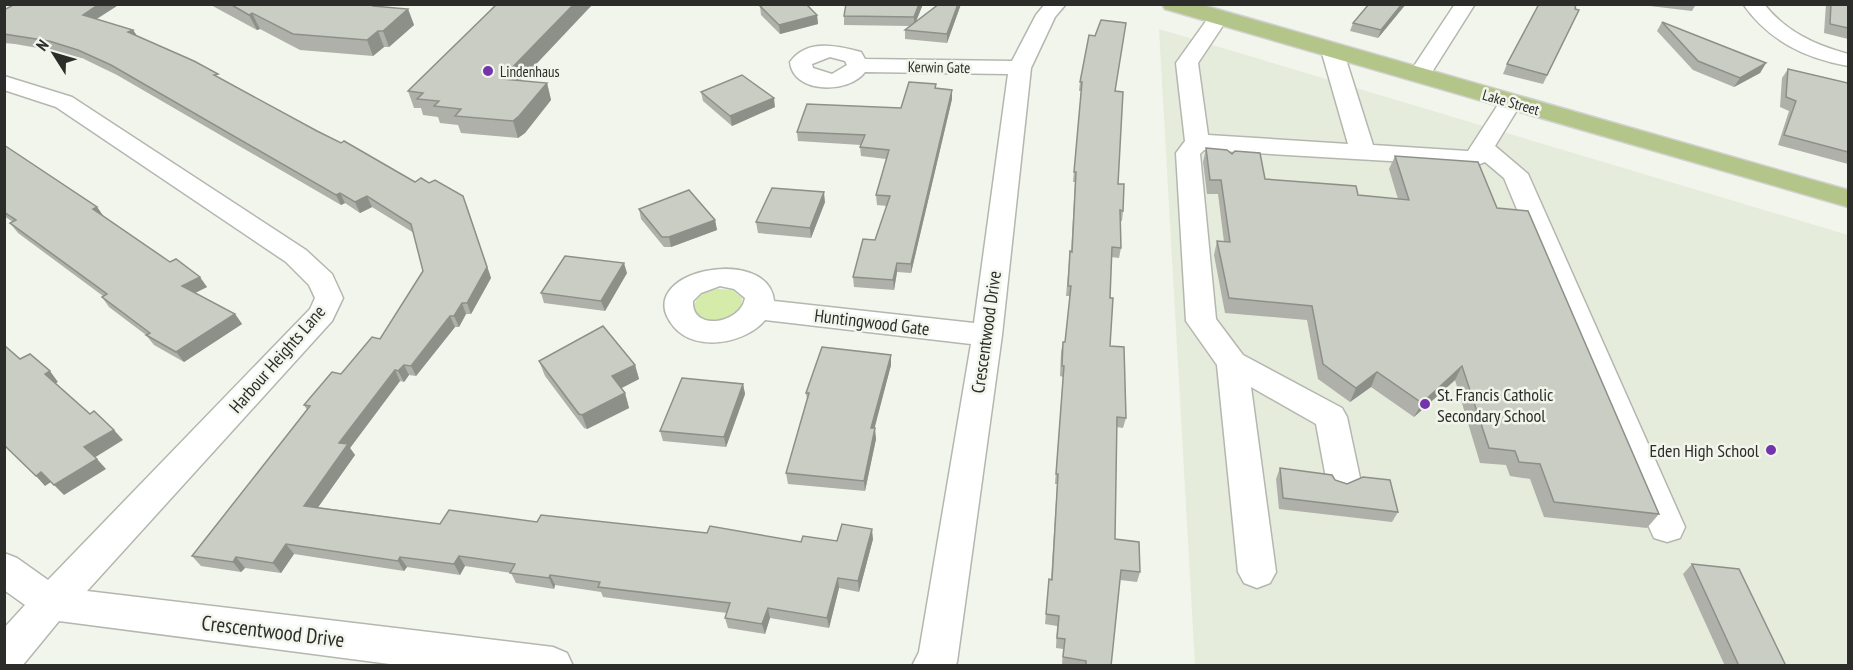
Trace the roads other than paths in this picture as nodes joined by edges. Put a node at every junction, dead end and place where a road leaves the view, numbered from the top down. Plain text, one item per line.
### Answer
1 (1056, 4) edge
2 (1173, 4) edge
3 (1465, 4) edge
4 (1753, 4) edge
5 (1218, 18) junction
6 (1332, 50) junction
7 (1848, 60) edge
8 (858, 65) dead end
9 (1020, 68) junction
10 (1419, 75) junction
11 (4, 83) edge
12 (1511, 102) junction
13 (1197, 142) junction
14 (1482, 148) junction
15 (1363, 152) junction
16 (1848, 199) edge
17 (758, 309) dead end
18 (987, 335) junction
19 (1232, 363) junction
20 (1343, 478) dead end
21 (1667, 527) dead end
22 (4, 569) edge
23 (1257, 573) dead end
24 (51, 603) junction
25 (4, 657) edge
26 (541, 665) edge
27 (932, 666) edge

1 - 9 street, Crescentwood Drive
2 - 5 main road, Lake Street
3 - 10 street
4 - 7 street
5 - 6 main road, Lake Street
5 - 13 street
6 - 10 main road, Lake Street
6 - 15 street
8 - 9 street, Kerwin Gate
9 - 18 street, Crescentwood Drive
10 - 12 main road, Lake Street
11 - 24 street, Harbour Heights Lane
12 - 14 street
12 - 16 main road, Lake Street
13 - 15 street
13 - 19 street
14 - 15 street
14 - 21 street
17 - 18 street, Huntingwood Gate
18 - 27 street, Crescentwood Drive
19 - 20 street
19 - 23 street
22 - 24 street, Crescentwood Drive
24 - 25 street, Harbour Heights Lane
24 - 26 street, Crescentwood Drive

